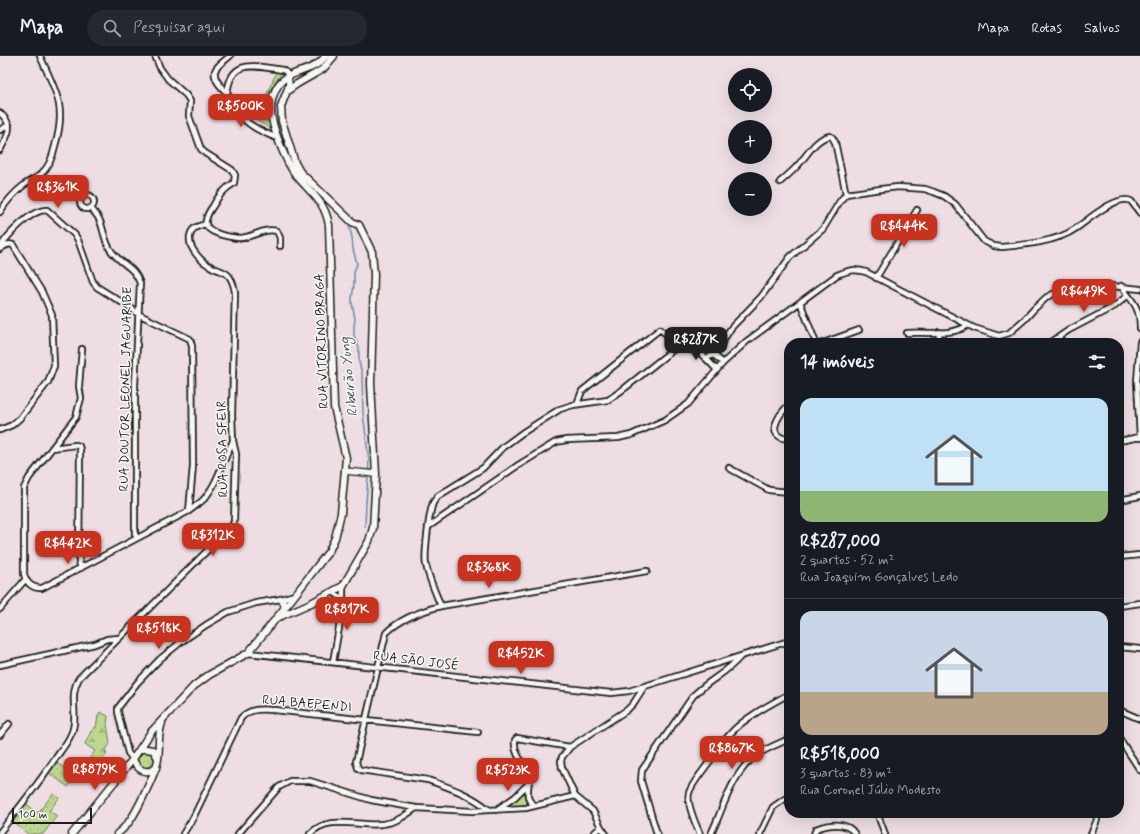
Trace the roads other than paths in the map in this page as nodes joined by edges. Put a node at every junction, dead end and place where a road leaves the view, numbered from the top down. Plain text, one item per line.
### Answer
1 (40, 56) edge
2 (155, 56) edge
3 (230, 56) edge
4 (326, 56) edge
5 (334, 56) edge
6 (288, 76) junction
7 (287, 91) junction
8 (227, 94) junction
9 (0, 113) edge
10 (10, 125) junction
11 (0, 130) edge
12 (277, 138) junction
13 (0, 150) edge
14 (69, 181) dead end
15 (780, 182) dead end
16 (846, 194) junction
17 (82, 196) junction
18 (91, 208) junction
19 (917, 210) dead end
20 (0, 212) edge
21 (1140, 213) edge
22 (206, 224) junction
23 (280, 246) dead end
24 (0, 248) edge
25 (876, 278) junction
26 (1121, 286) junction
27 (1140, 289) edge
28 (1128, 295) junction
29 (800, 302) junction
30 (138, 314) junction
31 (968, 325) junction
32 (1140, 328) edge
33 (860, 330) dead end
34 (939, 332) junction
35 (907, 333) dead end
36 (814, 338) edge
37 (838, 338) edge
38 (938, 338) edge
39 (1057, 338) edge
40 (1140, 342) edge
41 (679, 345) junction
42 (82, 349) dead end
43 (714, 355) junction
44 (706, 358) junction
45 (723, 363) junction
46 (716, 369) junction
47 (1139, 382) edge
48 (577, 404) junction
49 (784, 411) edge
50 (0, 430) edge
51 (1140, 437) edge
52 (784, 438) edge
53 (1124, 440) edge
54 (233, 442) junction
55 (52, 448) junction
56 (729, 468) dead end
57 (345, 471) junction
58 (374, 474) junction
59 (784, 492) edge
60 (1140, 496) edge
61 (1124, 499) edge
62 (189, 511) junction
63 (428, 527) junction
64 (137, 538) junction
65 (1140, 555) edge
66 (1124, 557) edge
67 (80, 568) junction
68 (647, 571) dead end
69 (25, 580) junction
70 (343, 586) junction
71 (333, 592) junction
72 (296, 594) junction
73 (281, 599) junction
74 (343, 599) junction
75 (291, 600) junction
76 (1140, 603) edge
77 (1124, 605) edge
78 (440, 606) junction
79 (0, 609) edge
80 (297, 609) junction
81 (284, 610) junction
82 (278, 617) junction
83 (118, 638) junction
84 (784, 643) edge
85 (1124, 648) edge
86 (1140, 649) edge
87 (248, 653) junction
88 (741, 656) junction
89 (333, 662) junction
90 (0, 665) edge
91 (377, 667) junction
92 (644, 687) junction
93 (784, 697) edge
94 (1124, 712) edge
95 (165, 718) junction
96 (1140, 719) edge
97 (365, 720) junction
98 (9, 724) dead end
99 (478, 732) dead end
100 (0, 736) edge
101 (784, 742) edge
102 (1124, 746) edge
103 (570, 747) junction
104 (140, 749) junction
105 (133, 759) junction
106 (158, 760) junction
107 (156, 768) junction
108 (1140, 770) edge
109 (529, 784) junction
110 (575, 796) junction
111 (784, 800) edge
112 (535, 806) junction
113 (416, 808) junction
114 (488, 810) junction
115 (496, 810) junction
116 (879, 818) edge
117 (1097, 818) edge
118 (601, 827) junction
119 (0, 832) edge
120 (72, 834) edge
121 (117, 834) edge
122 (184, 834) edge
123 (238, 834) edge
124 (310, 834) edge
125 (593, 834) edge
126 (606, 834) edge
127 (657, 834) edge
128 (700, 834) edge
129 (711, 834) edge
130 (760, 834) edge
131 (814, 834) edge
132 (855, 834) edge
133 (886, 834) edge
134 (1091, 834) edge

1 - 20 street
2 - 22 street
3 - 8 street
4 - 6 main road
5 - 7 main road
6 - 7 street
6 - 8 street
6 - 12 main road, RUA VITORINO BRAGA
7 - 58 main road
8 - 12 street
9 - 10 street
10 - 11 street
10 - 13 street
12 - 57 main road, RUA VITORINO BRAGA
14 - 17 street
15 - 16 street
16 - 21 street
16 - 43 street
17 - 18 street, RUA DOUTOR LEONEL JAGUARIBE
17 - 18 street, RUA DOUTOR LEONEL JAGUARIBE
18 - 30 street, RUA DOUTOR LEONEL JAGUARIBE
19 - 25 street
22 - 23 street
22 - 54 street, RUA ROSA SFEIR
24 - 30 street
24 - 50 street
25 - 29 street
25 - 31 street
26 - 27 street
26 - 28 street
26 - 31 street
28 - 32 street
28 - 39 street
29 - 36 street
29 - 45 street
30 - 62 street
30 - 64 street, RUA DOUTOR LEONEL JAGUARIBE
31 - 34 street
33 - 37 street
34 - 35 street
34 - 38 street
40 - 47 street
41 - 44 street
41 - 48 street
41 - 48 street
42 - 55 street
43 - 44 street
43 - 45 street
44 - 46 street
45 - 46 street
46 - 63 street
47 - 51 street
48 - 63 street
49 - 52 street
51 - 53 street
54 - 62 street
54 - 83 street, RUA ROSA SFEIR
55 - 67 street
55 - 69 street
56 - 59 street
57 - 58 street
57 - 72 main road, RUA VITORINO BRAGA
58 - 70 main road
60 - 61 street
62 - 64 street
63 - 78 street
64 - 67 street
65 - 66 street
67 - 69 street
68 - 78 street
69 - 79 street
70 - 71 main road
70 - 74 street
71 - 74 street
71 - 80 main road
72 - 73 street
72 - 75 main road, RUA VITORINO BRAGA
73 - 75 street
73 - 81 street
73 - 105 street
74 - 89 street
75 - 80 street
75 - 81 main road, RUA VITORINO BRAGA
76 - 77 street
78 - 91 street
80 - 82 main road
81 - 82 main road, RUA VITORINO BRAGA
82 - 87 main road, RUA VITORINO BRAGA
83 - 90 street
83 - 119 street, RUA ROSA SFEIR
84 - 88 street, RUA SÃO JOSÉ
85 - 86 street
87 - 89 street, RUA SÃO JOSÉ
87 - 95 main road, RUA VITORINO BRAGA
88 - 92 street, RUA SÃO JOSÉ
88 - 127 street
89 - 91 street, RUA SÃO JOSÉ
91 - 92 street, RUA SÃO JOSÉ
91 - 97 street
92 - 103 street
93 - 128 street
94 - 96 street
95 - 104 main road, RUA VITORINO BRAGA
95 - 106 main road
97 - 99 street, RUA BAEPENDI
97 - 114 street
97 - 122 street, RUA BAEPENDI
98 - 100 street
101 - 129 street
102 - 108 street
103 - 109 street
103 - 110 street
104 - 105 main road, RUA VITORINO BRAGA
104 - 106 main road
105 - 107 main road
105 - 120 main road, RUA VITORINO BRAGA
106 - 107 main road
107 - 121 main road
109 - 112 street
109 - 115 street
110 - 112 street
110 - 118 street
111 - 130 street
112 - 115 street
113 - 114 street
113 - 123 street
113 - 124 street
114 - 115 street
116 - 133 street
117 - 134 street
118 - 125 street
118 - 126 street
131 - 132 street

